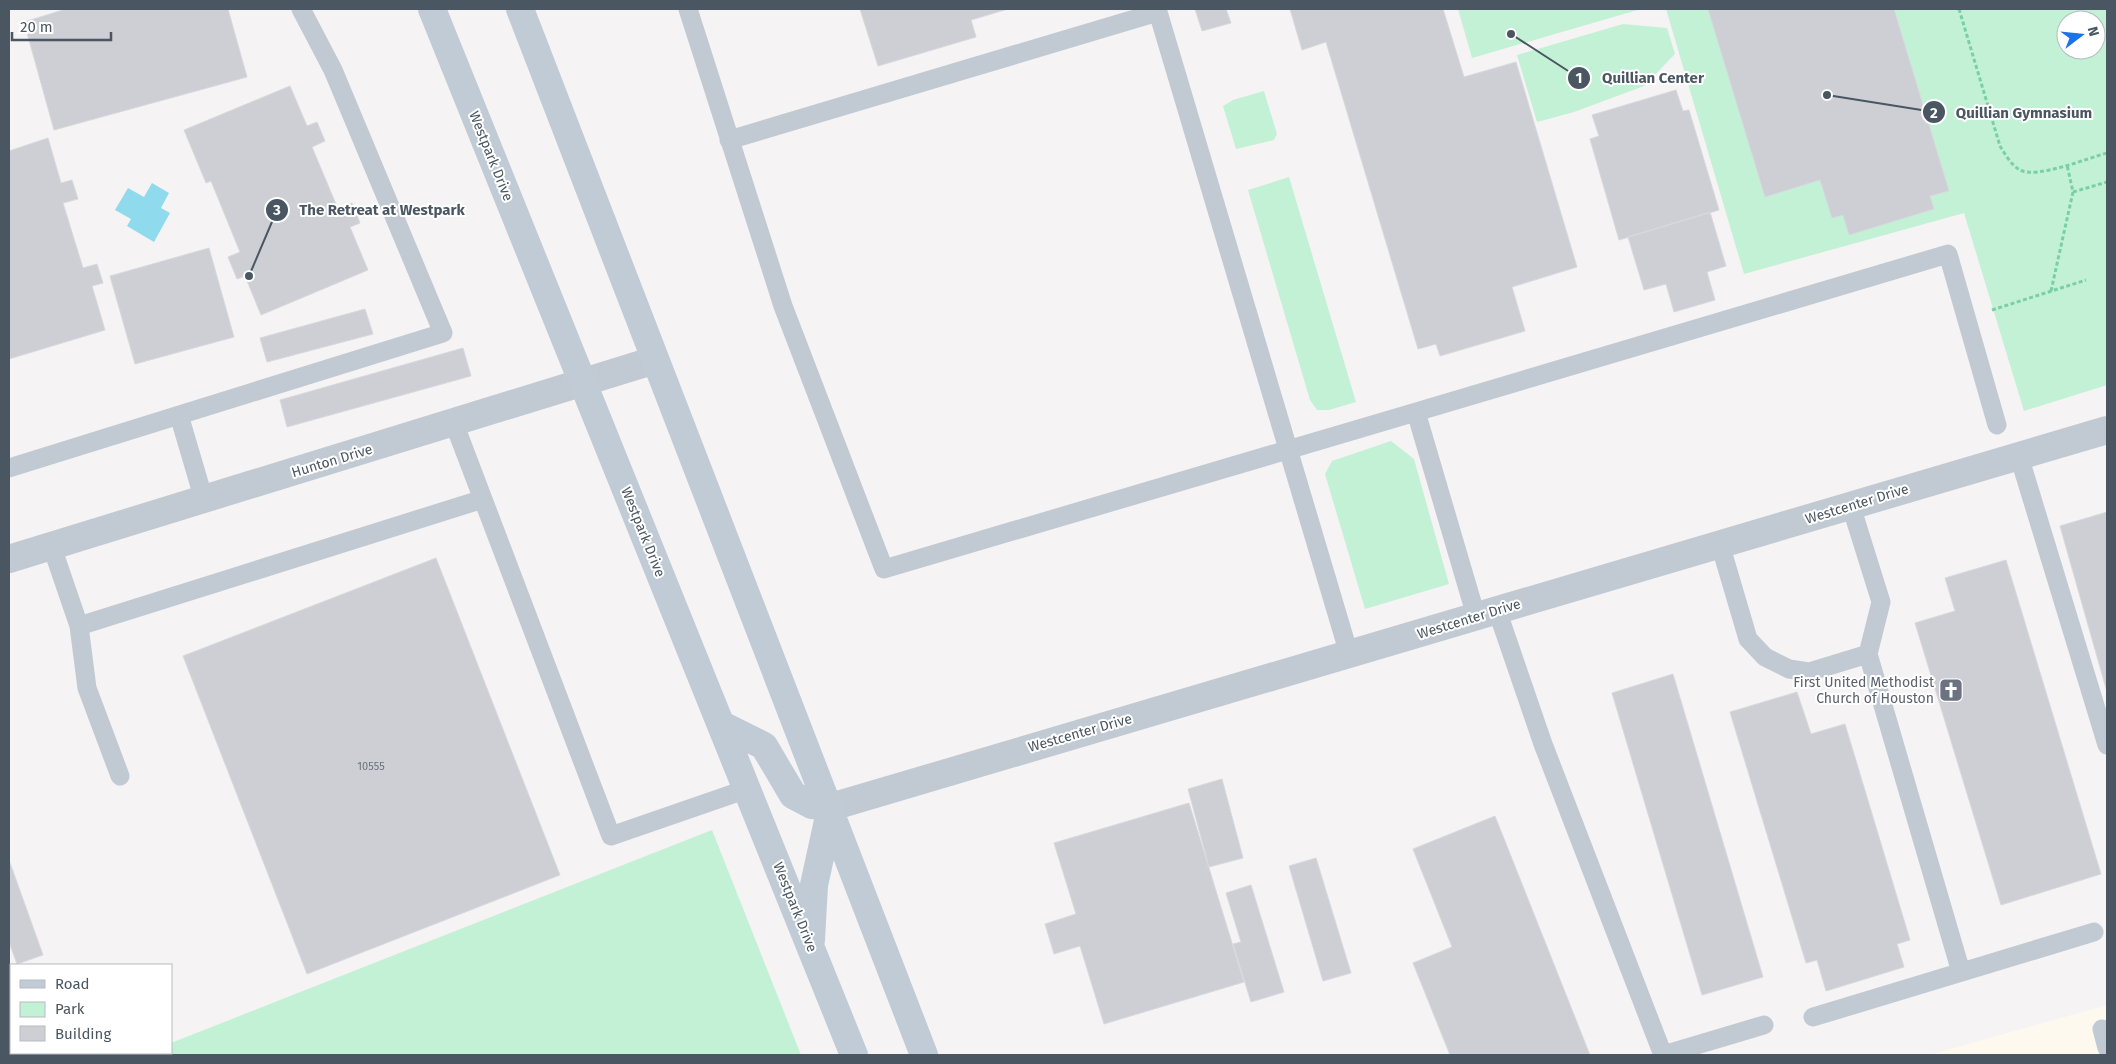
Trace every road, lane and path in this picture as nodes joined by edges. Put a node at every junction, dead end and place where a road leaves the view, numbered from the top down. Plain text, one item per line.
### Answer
1 (302, 9) edge
2 (432, 9) edge
3 (520, 9) edge
4 (688, 9) edge
5 (1959, 9) edge
6 (729, 140) junction
7 (2107, 153) edge
8 (2067, 165) junction
9 (2107, 182) edge
10 (2073, 192) junction
11 (2086, 280) dead end
12 (2051, 291) junction
13 (1966, 318) junction
14 (654, 360) junction
15 (582, 382) junction
16 (1416, 412) junction
17 (179, 415) junction
18 (454, 423) junction
19 (1997, 425) dead end
20 (2107, 430) edge
21 (1288, 451) junction
22 (2019, 456) junction
23 (9, 468) edge
24 (483, 499) junction
25 (204, 500) junction
26 (1851, 506) junction
27 (1720, 544) junction
28 (52, 547) junction
29 (9, 559) edge
30 (1486, 613) junction
31 (78, 626) junction
32 (1349, 654) junction
33 (1868, 654) junction
34 (722, 725) junction
35 (2107, 745) edge
36 (120, 776) dead end
37 (748, 789) junction
38 (830, 807) junction
39 (2094, 932) dead end
40 (810, 946) junction
41 (1961, 972) junction
42 (1813, 1018) dead end
43 (1764, 1025) dead end
44 (2102, 1029) dead end
45 (2107, 1048) edge
46 (854, 1055) edge
47 (924, 1055) edge
48 (1663, 1055) edge

1 - 17 lane
2 - 15 main road, Westpark Drive
3 - 14 main road
4 - 6 lane
5 - 8 path
6 - 21 lane
6 - 21 lane
7 - 8 path
8 - 10 path
9 - 10 path
10 - 12 path
11 - 12 path
12 - 13 path
13 - 16 lane
13 - 19 lane
14 - 15 street, Hunton Drive
14 - 38 main road
15 - 18 street, Hunton Drive
15 - 34 main road, Westpark Drive
16 - 21 lane
16 - 30 lane
17 - 23 lane
17 - 25 lane
18 - 24 lane
18 - 25 street, Hunton Drive
20 - 22 street, Westcenter Drive
21 - 32 lane
22 - 26 street, Westcenter Drive
22 - 35 lane
24 - 31 lane
24 - 37 lane
25 - 28 street, Hunton Drive
26 - 27 street, Westcenter Drive
26 - 33 lane
27 - 30 street, Westcenter Drive
27 - 33 lane
28 - 29 street, Hunton Drive
28 - 31 lane
30 - 32 street, Westcenter Drive
30 - 48 lane
31 - 36 lane
32 - 38 street, Westcenter Drive
33 - 41 lane
34 - 37 main road, Westpark Drive
34 - 38 main road
37 - 40 main road, Westpark Drive
38 - 40 main road
38 - 47 main road
39 - 41 lane
40 - 46 main road, Westpark Drive
41 - 42 lane
43 - 48 lane
44 - 45 lane

